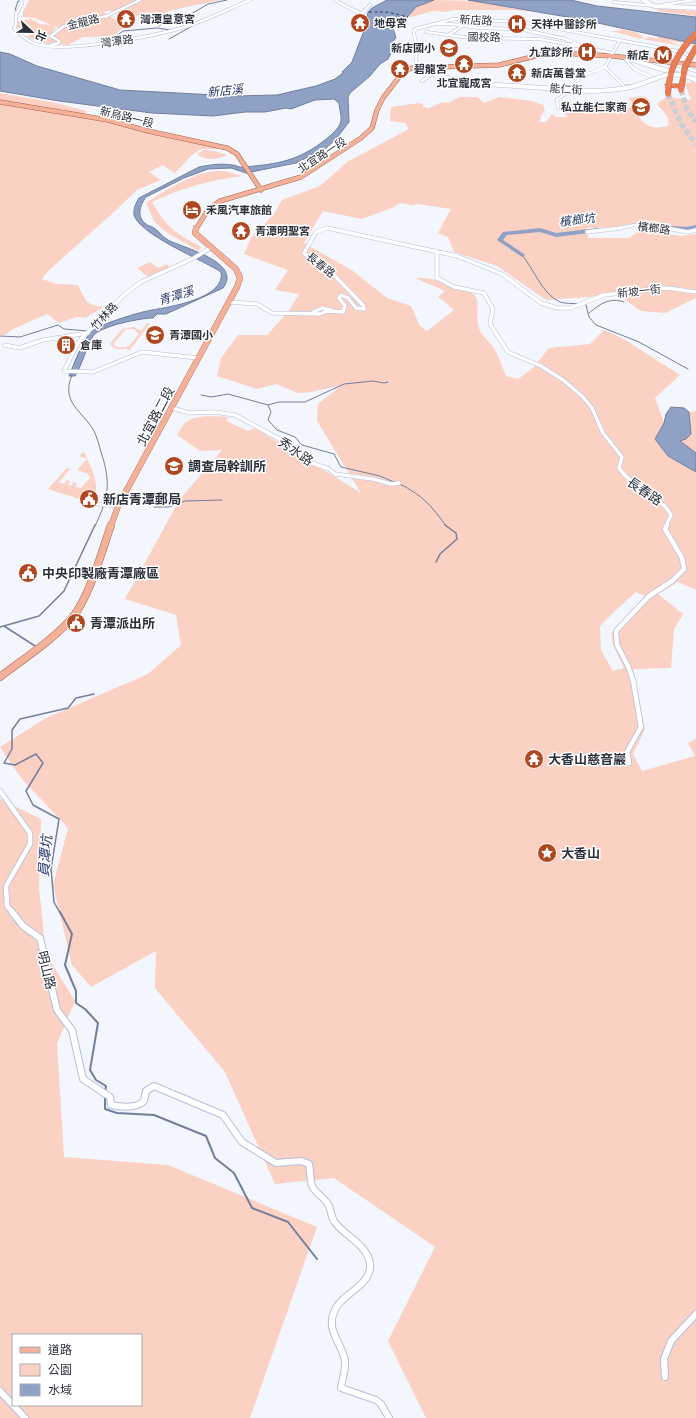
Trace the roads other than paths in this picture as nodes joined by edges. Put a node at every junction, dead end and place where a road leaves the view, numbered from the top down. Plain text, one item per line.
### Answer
1 (22, 0) edge
2 (140, 0) edge
3 (250, 0) edge
4 (335, 0) edge
5 (643, 0) edge
6 (694, 0) edge
7 (614, 2) edge
8 (370, 5) dead end
9 (662, 5) junction
10 (654, 6) junction
11 (696, 7) edge
12 (362, 12) junction
13 (435, 23) junction
14 (464, 25) junction
15 (364, 27) dead end
16 (426, 32) dead end
17 (696, 34) edge
18 (448, 35) junction
19 (620, 40) junction
20 (47, 46) junction
21 (580, 46) junction
22 (696, 47) edge
23 (612, 56) junction
24 (625, 59) junction
25 (630, 59) joint
26 (696, 61) edge
27 (648, 62) junction
28 (662, 63) junction
29 (677, 65) junction
30 (432, 67) junction
31 (606, 67) junction
32 (658, 67) junction
33 (696, 67) edge
34 (418, 68) junction
35 (669, 71) junction
36 (696, 71) edge
37 (434, 73) junction
38 (655, 78) junction
39 (696, 80) edge
40 (422, 81) dead end
41 (668, 85) junction
42 (570, 90) junction
43 (668, 94) tunnel mouth
44 (0, 102) edge
45 (558, 108) dead end
46 (261, 190) junction
47 (696, 230) edge
48 (587, 232) dead end
49 (210, 248) junction
50 (437, 251) junction
51 (696, 292) edge
52 (229, 302) junction
53 (583, 304) joint
54 (88, 333) junction
55 (5, 345) dead end
56 (198, 358) junction
57 (172, 408) junction
58 (399, 483) dead end
59 (89, 503) dead end
60 (116, 506) junction
61 (0, 677) edge
62 (629, 763) dead end
63 (0, 791) edge
64 (696, 1314) edge
65 (665, 1377) dead end
66 (0, 1391) edge
67 (12, 1404) edge
68 (14, 1406) edge
69 (25, 1418) edge
70 (389, 1418) edge

1 - 20 street, 灣潭路
2 - 20 street, 金龍路
3 - 20 street, 灣潭路
4 - 12 street
5 - 9 street
5 - 10 street
6 - 9 street
7 - 10 street
8 - 12 street
9 - 11 street
10 - 11 street
12 - 15 street
13 - 14 street
13 - 19 street, 新店路
13 - 34 street, 新店路
14 - 18 street
14 - 21 street
16 - 18 street, 國校路
17 - 41 highway, bridge
18 - 21 street, 國校路
19 - 23 street
19 - 26 street, 新店路
21 - 23 street, 國校路
22 - 41 highway, bridge
23 - 24 main road
23 - 27 main road
23 - 30 main road
23 - 31 street
24 - 25 main road
24 - 38 street
25 - 27 street
27 - 28 main road
27 - 32 street
27 - 33 main road
27 - 35 street
28 - 29 main road
28 - 32 street
29 - 33 main road
29 - 36 street
30 - 34 main road
30 - 37 street
31 - 38 street
31 - 42 street
32 - 35 street
34 - 46 main road, 北宜路一段
35 - 38 street
35 - 39 street
37 - 40 street
37 - 42 street, 能仁街
39 - 42 street, 能仁街, bridge
41 - 43 highway, bridge
42 - 45 street
44 - 46 main road, 新烏路一段
46 - 49 main road, 北宜路二段
47 - 48 street, 檳榔路
49 - 52 main road, 北宜路二段
49 - 54 street, 竹林路
50 - 52 street, 長春路
50 - 53 street, 長春路
50 - 62 street, 長春路
51 - 53 street, 新坡一街
52 - 56 main road, 北宜路二段
54 - 55 street, 竹林路
54 - 56 street
56 - 57 main road, 北宜路二段
57 - 58 street, 秀水路
57 - 60 main road, 北宜路二段
59 - 60 street
60 - 61 main road, 北宜路二段
63 - 70 street, 明山路
64 - 65 street
66 - 67 street
68 - 69 street

